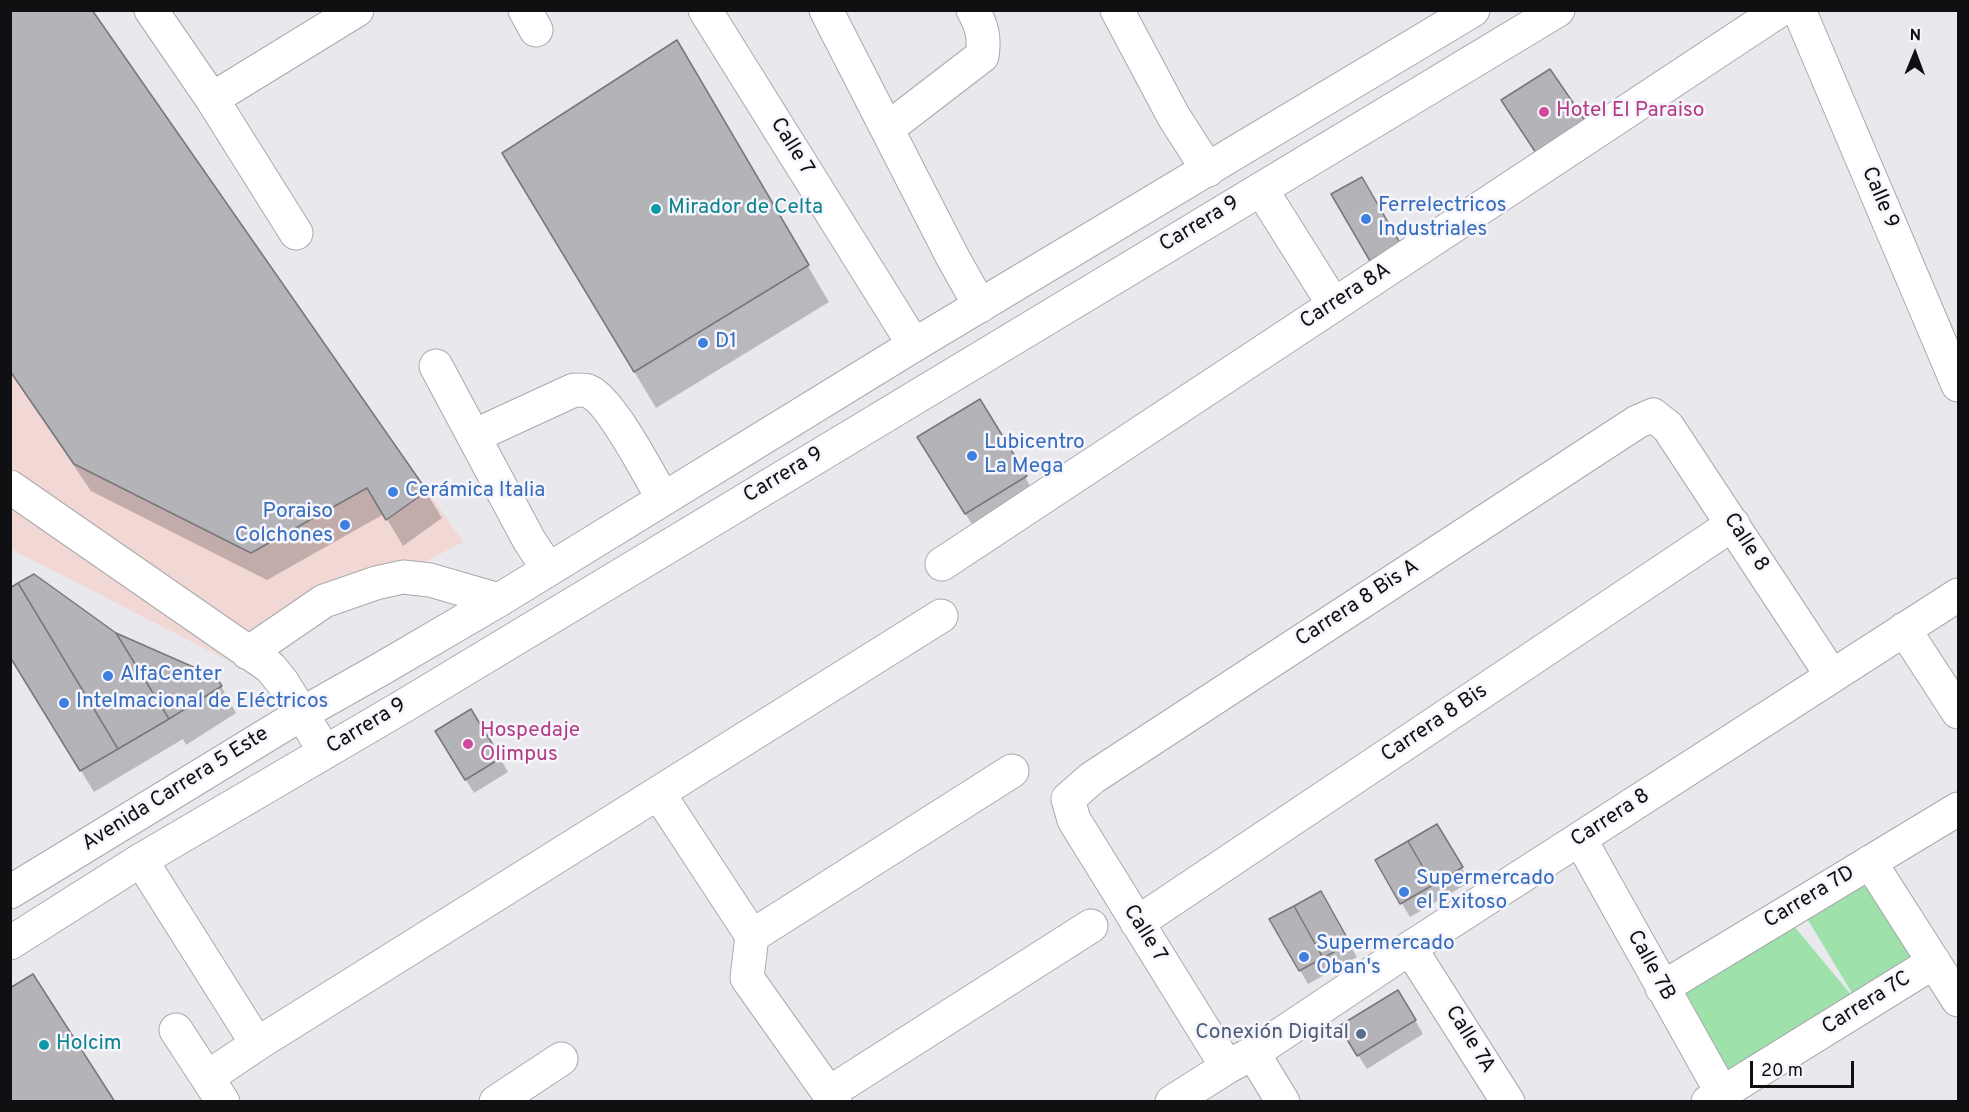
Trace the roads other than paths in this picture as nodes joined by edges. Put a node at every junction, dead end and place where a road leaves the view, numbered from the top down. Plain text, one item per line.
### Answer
1 (152, 10) edge
2 (357, 10) edge
3 (705, 10) edge
4 (826, 10) edge
5 (973, 10) edge
6 (1117, 10) edge
7 (1473, 10) edge
8 (1558, 10) edge
9 (1780, 10) edge
10 (1799, 10) edge
11 (212, 99) junction
12 (886, 129) junction
13 (1208, 170) junction
14 (1261, 189) junction
15 (296, 233) dead end
16 (1334, 305) junction
17 (980, 306) junction
18 (914, 345) junction
19 (436, 366) dead end
20 (1959, 385) edge
21 (1653, 415) joint
22 (474, 436) junction
23 (10, 487) edge
24 (663, 499) junction
25 (1733, 524) junction
26 (942, 564) dead end
27 (548, 568) junction
28 (1959, 595) edge
29 (499, 600) junction
30 (941, 616) dead end
31 (1904, 630) junction
32 (248, 653) junction
33 (1832, 676) junction
34 (1959, 712) edge
35 (303, 713) junction
36 (325, 752) junction
37 (1012, 771) dead end
38 (658, 794) junction
39 (1068, 799) joint
40 (1959, 809) edge
41 (1580, 839) junction
42 (141, 860) junction
43 (1870, 862) junction
44 (13, 886) edge
45 (1137, 923) junction
46 (1091, 926) dead end
47 (752, 936) junction
48 (10, 943) edge
49 (1410, 948) junction
50 (1934, 962) junction
51 (1662, 988) junction
52 (1959, 1000) edge
53 (176, 1030) dead end
54 (257, 1044) junction
55 (561, 1059) dead end
56 (1240, 1060) junction
57 (215, 1089) edge
58 (832, 1097) edge
59 (1715, 1097) edge
60 (496, 1101) edge
61 (1172, 1101) edge
62 (1283, 1101) edge
63 (1508, 1101) edge

1 - 11 street
2 - 11 street
3 - 18 street, Calle 7
4 - 12 street
5 - 12 street
6 - 13 street
7 - 13 street, Carrera 9
8 - 14 street, Carrera 9
9 - 16 street, Carrera 8A
10 - 20 street, Calle 9
11 - 15 street
12 - 17 street
13 - 17 street, Carrera 9
14 - 16 street
14 - 36 street, Carrera 9
16 - 26 street, Carrera 8A
17 - 18 street, Carrera 9
18 - 24 street, Carrera 9
19 - 22 street
21 - 25 street, Calle 8
21 - 39 street, Carrera 8 Bis A
22 - 24 street
22 - 27 street
23 - 32 street
24 - 27 street, Carrera 9
25 - 33 street, Calle 8
25 - 45 street, Carrera 8 Bis
27 - 29 street, Carrera 9
28 - 31 street, Carrera 8
29 - 32 street
29 - 35 street, Avenida Carrera 5 Este
30 - 38 street
31 - 33 street, Carrera 8
31 - 34 street
32 - 35 street
33 - 41 street, Carrera 8
35 - 36 street
35 - 44 street, Avenida Carrera 5 Este
36 - 42 street, Carrera 9
37 - 47 street
38 - 47 street
38 - 54 street
39 - 45 street, Calle 7
40 - 43 street, Carrera 7D
41 - 49 street, Carrera 8
41 - 51 street, Calle 7B
42 - 48 street, Carrera 9
42 - 54 street
43 - 50 street
43 - 51 street, Carrera 7D
45 - 56 street, Calle 7
46 - 58 street
47 - 58 street
49 - 56 street, Carrera 8
49 - 63 street, Calle 7A
50 - 52 street
50 - 59 street, Carrera 7C
51 - 59 street, Calle 7B
53 - 57 street
54 - 57 street
55 - 60 street
56 - 61 street, Carrera 8
56 - 62 street, Calle 7

